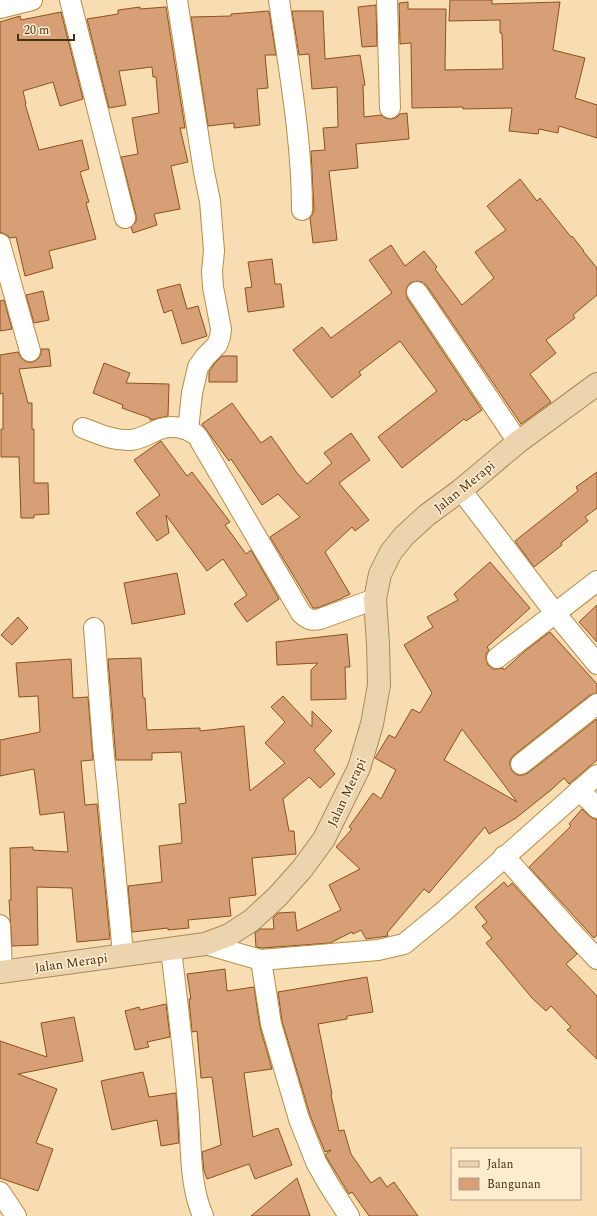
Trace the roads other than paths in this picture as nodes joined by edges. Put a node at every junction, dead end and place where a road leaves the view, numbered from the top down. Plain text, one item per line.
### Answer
1 (32, 0) edge
2 (70, 0) edge
3 (177, 0) edge
4 (279, 0) edge
5 (387, 0) edge
6 (0, 8) edge
7 (390, 108) dead end
8 (302, 210) dead end
9 (125, 218) dead end
10 (0, 244) edge
11 (417, 292) dead end
12 (30, 351) dead end
13 (597, 384) edge
14 (83, 428) dead end
15 (188, 430) junction
16 (518, 442) junction
17 (461, 490) junction
18 (597, 582) edge
19 (375, 599) junction
20 (555, 613) junction
21 (94, 628) dead end
22 (497, 658) dead end
23 (597, 664) edge
24 (597, 704) edge
25 (521, 764) dead end
26 (597, 774) edge
27 (579, 790) junction
28 (597, 808) edge
29 (504, 856) junction
30 (0, 925) edge
31 (205, 944) junction
32 (171, 949) junction
33 (123, 954) junction
34 (597, 959) edge
35 (260, 960) junction
36 (1, 971) edge
37 (0, 1192) edge
38 (16, 1216) edge
39 (204, 1216) edge
40 (349, 1216) edge

1 - 6 street
2 - 9 street
3 - 15 street
4 - 8 street
5 - 7 street
10 - 12 street
11 - 16 street
13 - 16 main road, Jalan Merapi
14 - 15 street
15 - 19 street
16 - 17 main road, Jalan Merapi
17 - 19 main road, Jalan Merapi
17 - 20 street
18 - 20 street
19 - 31 main road, Jalan Merapi
20 - 22 street
20 - 23 street
21 - 33 street
24 - 25 street
26 - 27 street
27 - 28 street
27 - 29 street
29 - 34 street
29 - 35 street
30 - 36 street
31 - 32 main road, Jalan Merapi
31 - 35 street
32 - 33 main road, Jalan Merapi
32 - 39 street
33 - 36 main road, Jalan Merapi
35 - 40 street
37 - 38 street

